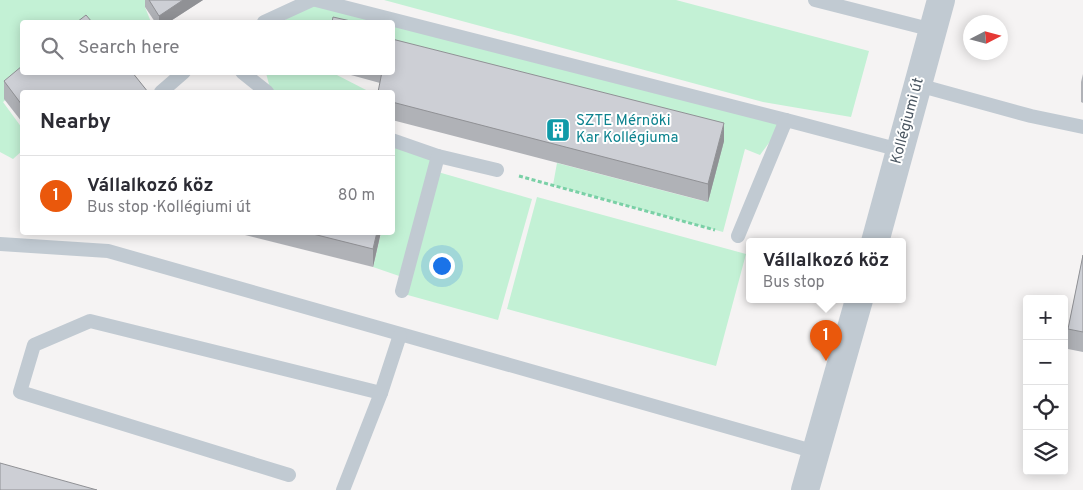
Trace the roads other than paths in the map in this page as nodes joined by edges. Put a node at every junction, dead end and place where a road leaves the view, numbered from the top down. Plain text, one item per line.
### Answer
1 (314, 0) edge
2 (815, 0) edge
3 (941, 0) edge
4 (269, 20) edge
5 (393, 20) edge
6 (395, 21) edge
7 (933, 30) junction
8 (181, 75) edge
9 (246, 75) edge
10 (918, 85) junction
11 (163, 90) edge
12 (264, 90) edge
13 (786, 120) junction
14 (1083, 127) edge
15 (395, 141) edge
16 (900, 150) junction
17 (438, 156) junction
18 (497, 170) road end
19 (738, 236) road end
20 (876, 238) edge
21 (0, 244) edge
22 (402, 291) dead end
23 (858, 303) edge
24 (400, 335) junction
25 (381, 392) junction
26 (816, 452) junction
27 (289, 475) dead end
28 (343, 490) edge
29 (805, 490) edge

1 - 4 lane
1 - 5 lane
2 - 7 lane
3 - 7 street, Kollégiumi út
6 - 13 lane
7 - 10 street, Kollégiumi út
8 - 11 lane
9 - 12 lane
10 - 14 lane
10 - 16 street, Kollégiumi út
13 - 16 lane
13 - 19 lane
15 - 17 lane
16 - 20 street, Kollégiumi út
17 - 18 lane
17 - 22 lane
21 - 24 lane
23 - 26 street
24 - 25 lane
24 - 26 lane
25 - 27 lane
25 - 28 lane
26 - 29 street

